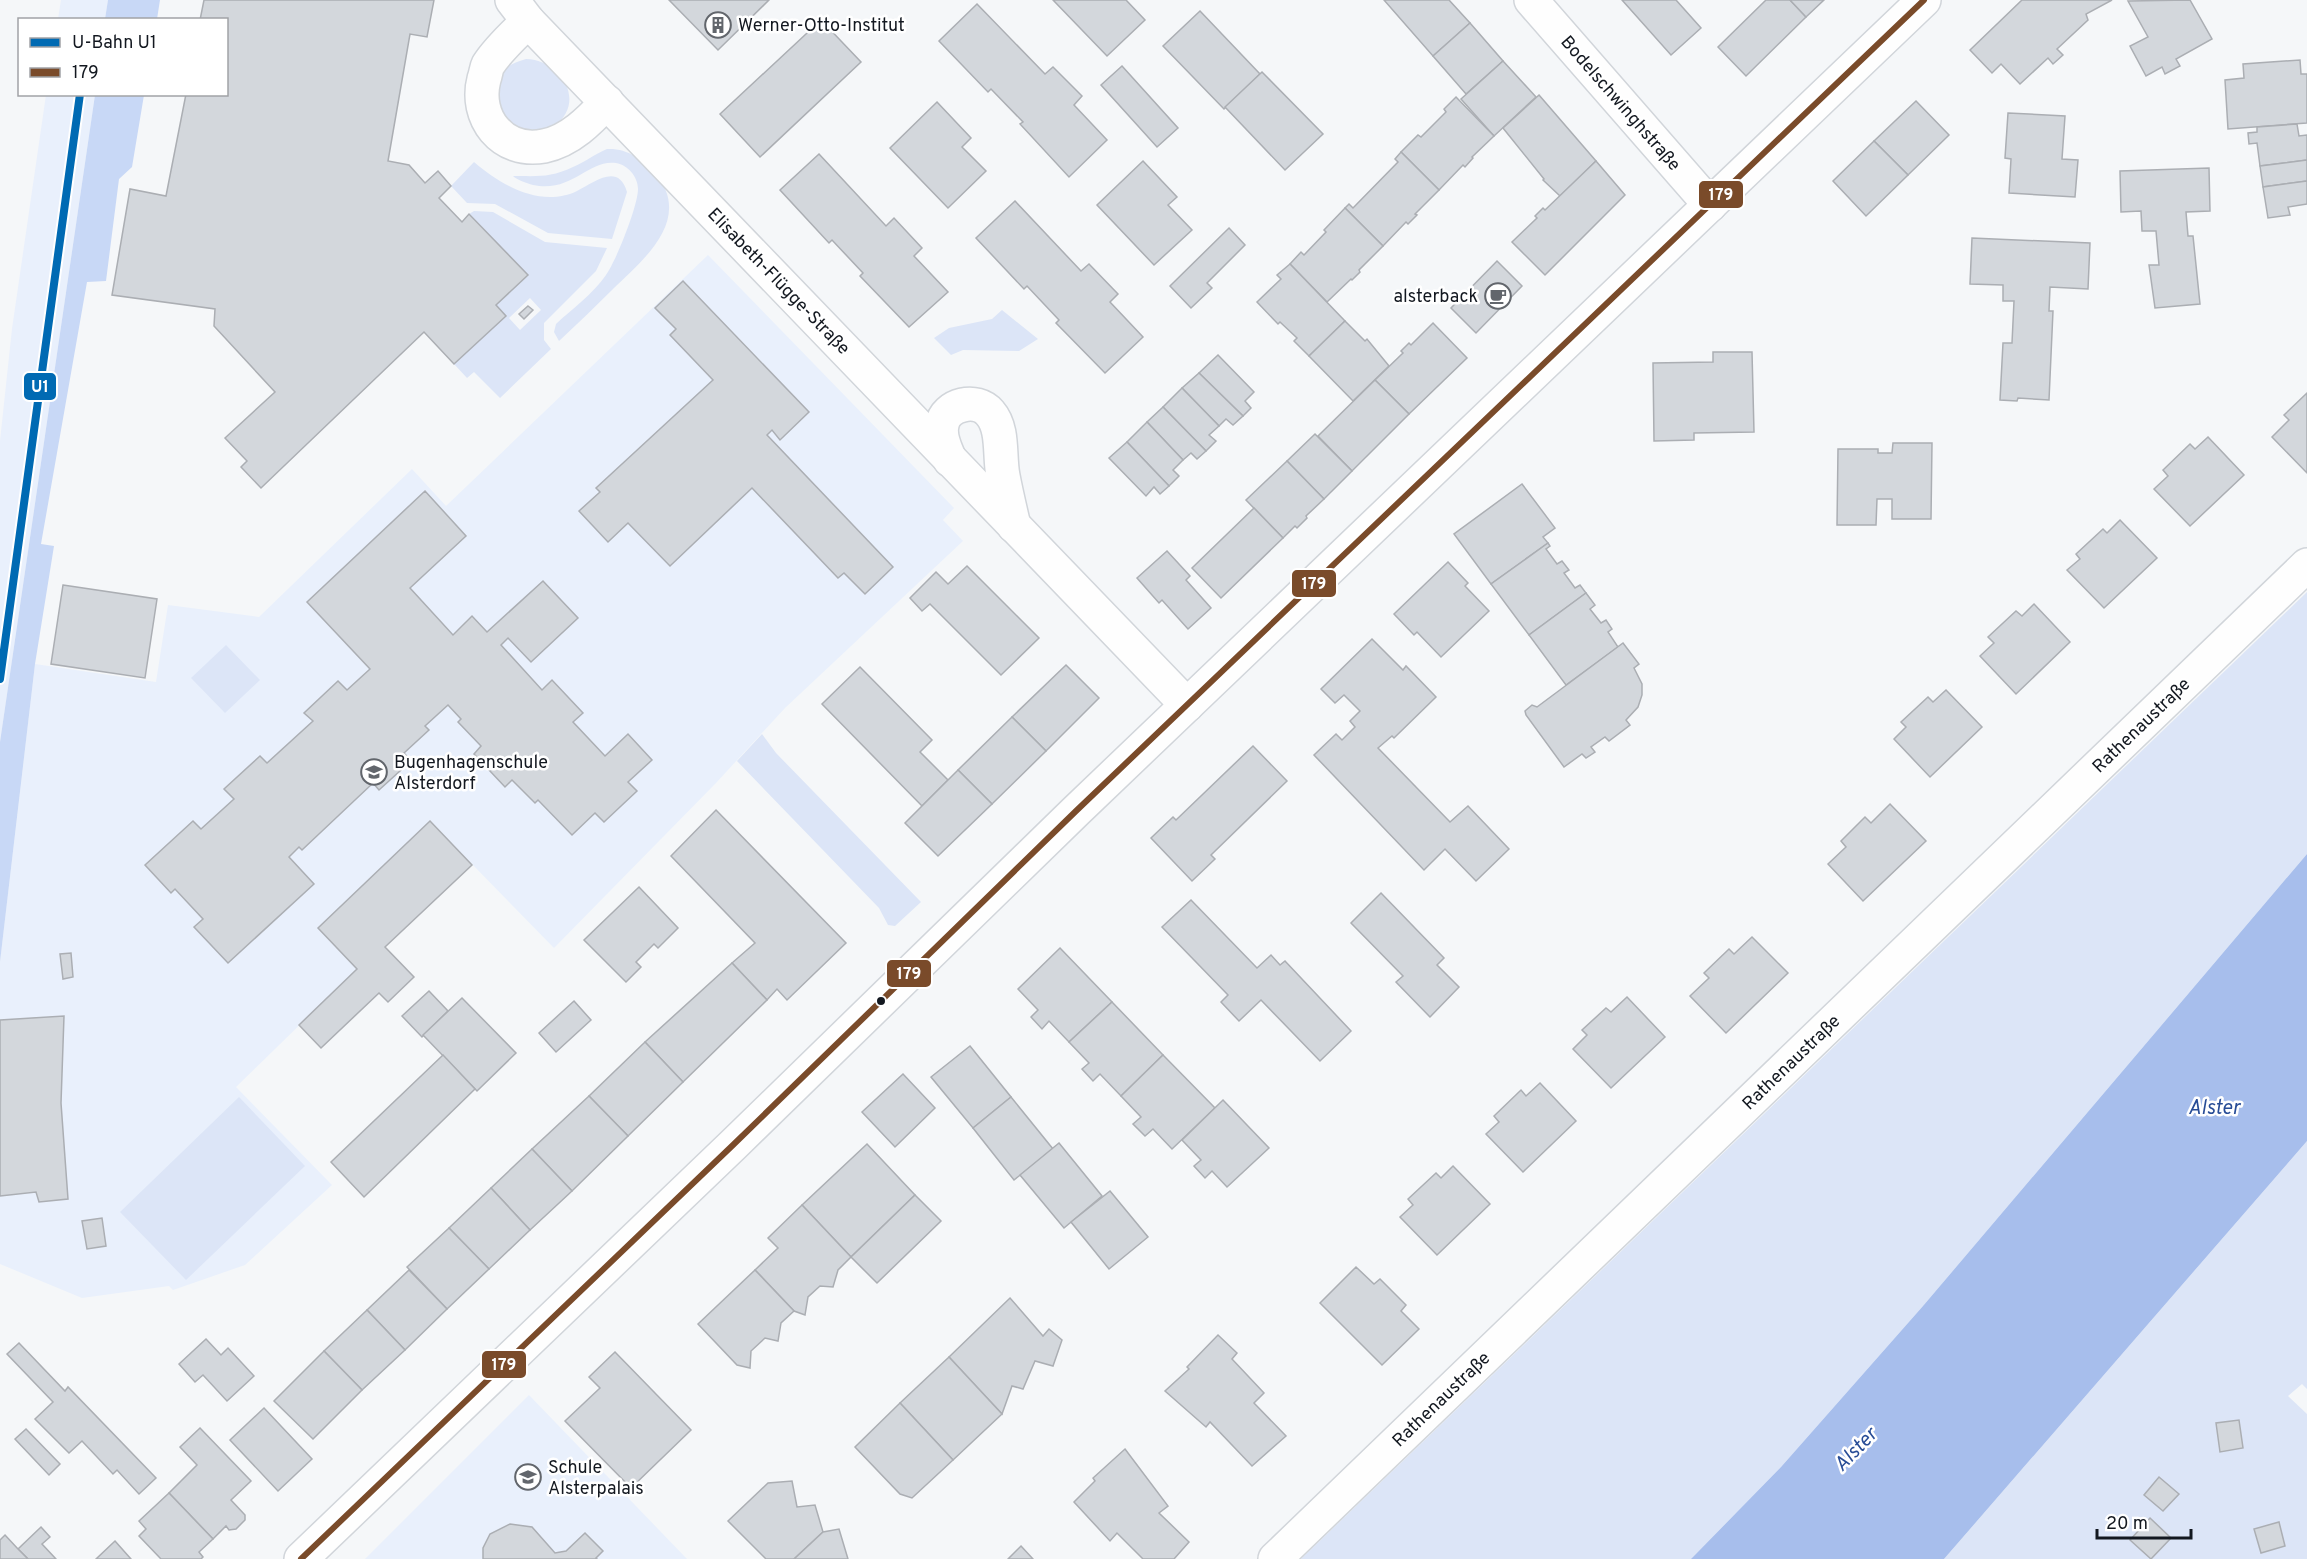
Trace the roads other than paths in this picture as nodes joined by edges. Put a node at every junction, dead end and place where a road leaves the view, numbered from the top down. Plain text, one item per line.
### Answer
1 (1531, 0) edge
2 (1924, 0) edge
3 (520, 10) edge
4 (607, 102) junction
5 (1710, 205) junction
6 (950, 460) junction
7 (1014, 526) junction
8 (2307, 565) edge
9 (1187, 705) junction
10 (301, 1559) edge
11 (1275, 1559) edge

1 - 5 street, Bodelschwinghstraße
2 - 5 street
3 - 4 street, Elisabeth-Flügge-Straße
3 - 4 street, Elisabeth-Flügge-Straße
4 - 6 street, Elisabeth-Flügge-Straße
5 - 9 street
6 - 7 street, Elisabeth-Flügge-Straße
6 - 7 street, Elisabeth-Flügge-Straße
7 - 9 street, Elisabeth-Flügge-Straße
8 - 11 street, Rathenaustraße
9 - 10 street

